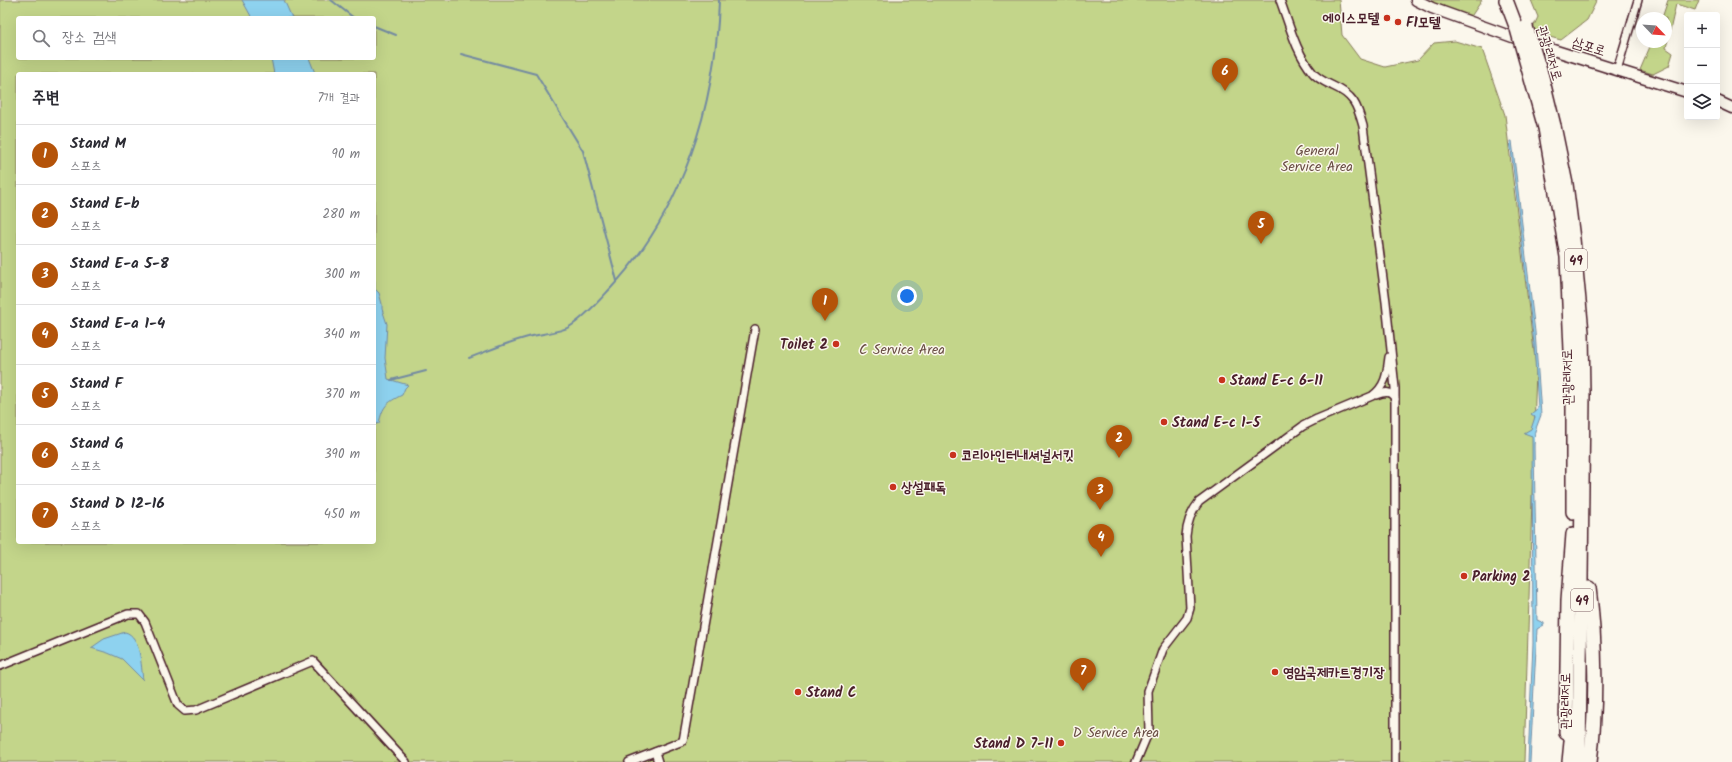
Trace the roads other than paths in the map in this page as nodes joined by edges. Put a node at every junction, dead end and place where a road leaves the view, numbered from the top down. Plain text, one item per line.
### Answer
1 (1280, 0) edge
2 (1416, 0) edge
3 (1506, 0) edge
4 (1515, 0) edge
5 (1638, 0) edge
6 (1521, 28) junction
7 (1617, 70) junction
8 (1684, 91) edge
9 (1720, 102) edge
10 (1732, 108) edge
11 (755, 329) dead end
12 (1390, 343) junction
13 (1372, 396) junction
14 (1395, 400) junction
15 (1577, 530) junction
16 (0, 666) edge
17 (655, 752) junction
18 (406, 762) edge
19 (629, 762) edge
20 (658, 762) edge
21 (1136, 762) edge
22 (1395, 762) edge
23 (1563, 762) edge
24 (1569, 762) edge
25 (1579, 762) edge
26 (1590, 762) edge

1 - 12 street
2 - 7 street, 삼포로
3 - 6 highway, 관광레저로 / 49
4 - 6 highway, 관광레저로 / 49
5 - 7 street
6 - 15 highway, 관광레저로 / 49, bridge
7 - 8 street, 삼포로
9 - 10 street
11 - 17 street
12 - 13 street
12 - 14 street
13 - 14 street
13 - 21 street
14 - 22 street
15 - 23 highway
15 - 24 highway, 관광레저로 / 49
15 - 25 highway, 관광레저로 / 49
15 - 26 highway
16 - 18 street
17 - 19 street
17 - 20 street

